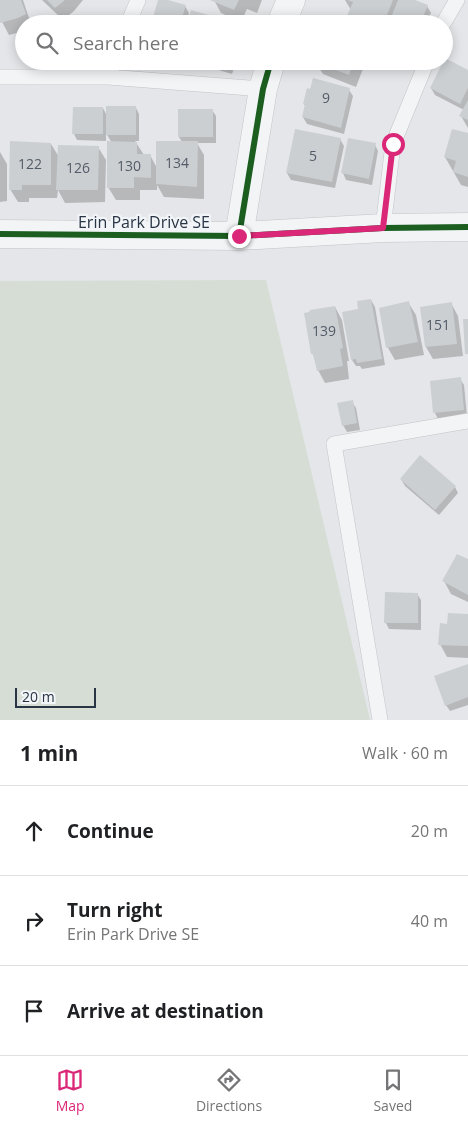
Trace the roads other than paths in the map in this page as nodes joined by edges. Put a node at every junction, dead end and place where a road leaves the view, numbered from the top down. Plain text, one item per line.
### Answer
1 (138, 0) edge
2 (291, 0) edge
3 (456, 0) edge
4 (132, 15) edge
5 (285, 15) edge
6 (448, 15) edge
7 (111, 70) edge
8 (268, 70) edge
9 (423, 70) edge
10 (0, 77) edge
11 (108, 77) junction
12 (263, 89) junction
13 (468, 227) edge
14 (383, 228) junction
15 (0, 234) edge
16 (239, 236) junction
17 (468, 421) edge
18 (380, 720) edge

1 - 4 lane
2 - 5 street
3 - 6 lane
7 - 11 lane
8 - 12 street
9 - 14 lane
10 - 11 lane
11 - 12 lane
12 - 16 street
13 - 14 street, Erin Park Drive SE
14 - 16 street, Erin Park Drive SE
15 - 16 street, Erin Park Drive SE
17 - 18 lane

